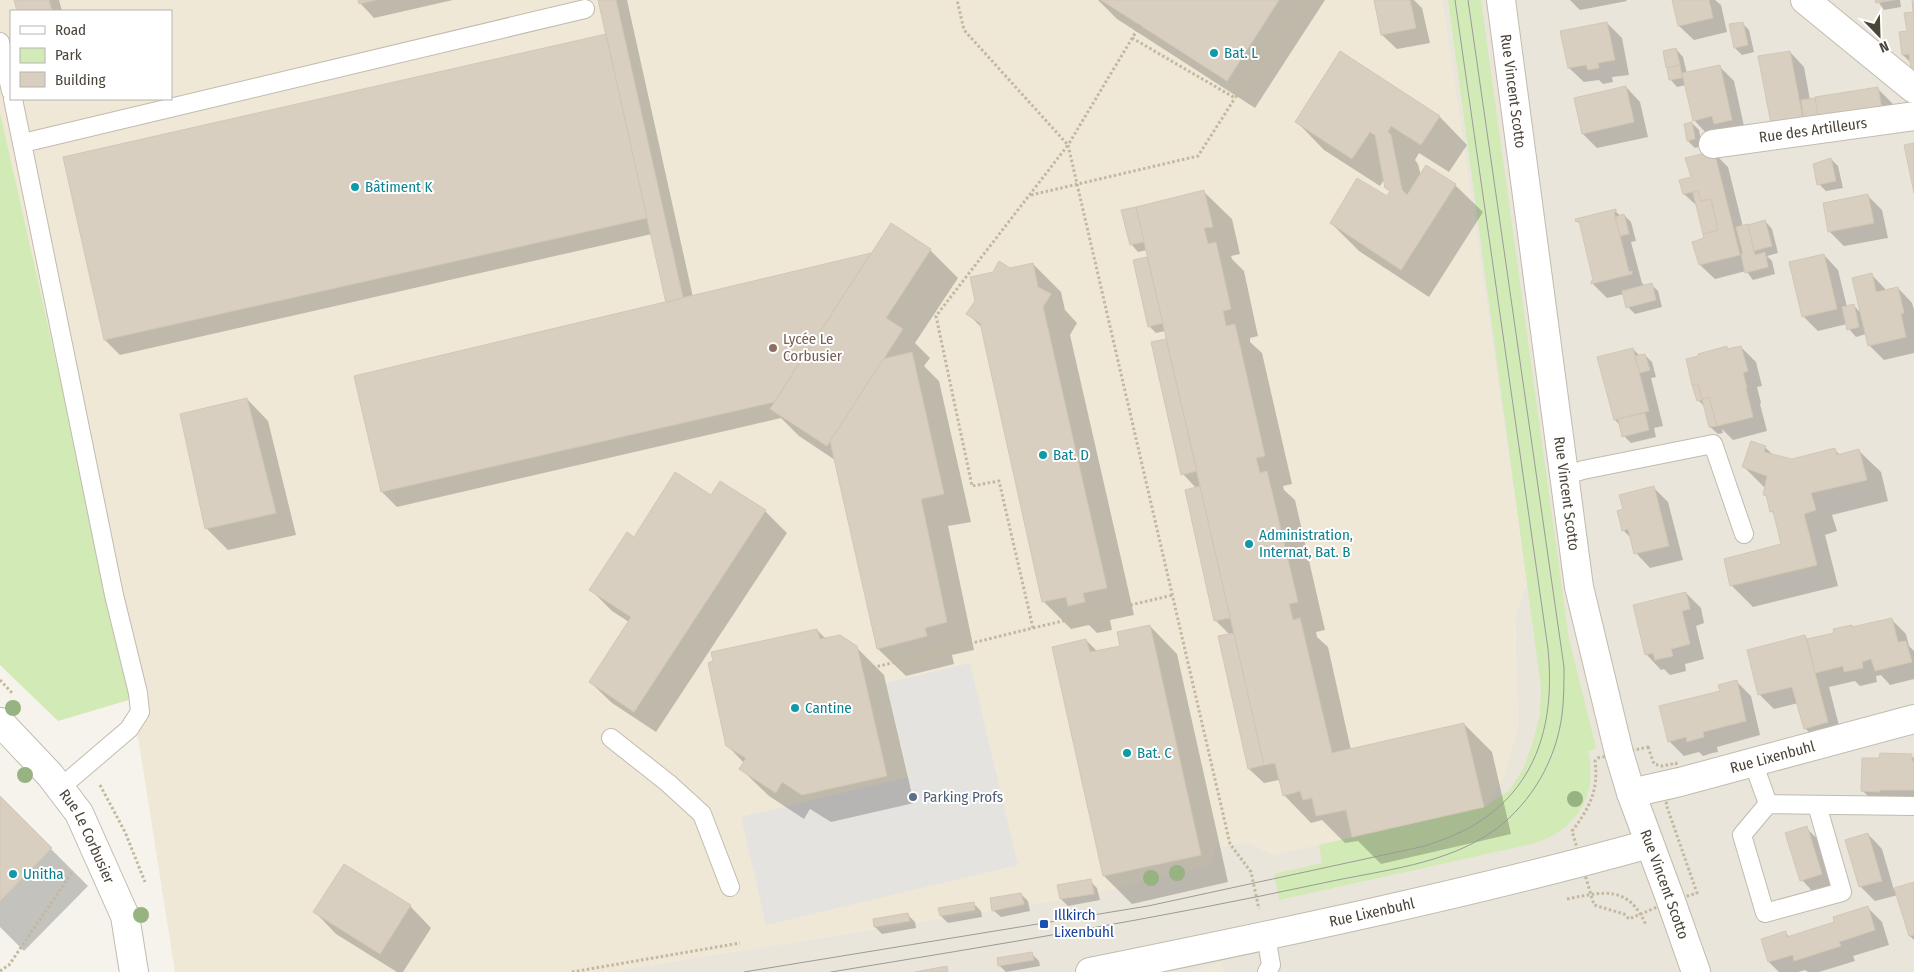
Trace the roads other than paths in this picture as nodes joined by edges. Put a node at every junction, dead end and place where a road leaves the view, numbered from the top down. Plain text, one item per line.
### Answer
1 (1501, 0) edge
2 (1805, 0) edge
3 (585, 9) dead end
4 (0, 42) edge
5 (10, 87) edge
6 (1914, 89) edge
7 (13, 100) edge
8 (1914, 116) edge
9 (23, 143) junction
10 (1714, 144) dead end
11 (1564, 476) junction
12 (1744, 534) dead end
13 (1914, 719) edge
14 (0, 722) edge
15 (611, 738) dead end
16 (1753, 762) junction
17 (60, 788) junction
18 (1631, 793) junction
19 (1768, 804) junction
20 (1817, 805) junction
21 (1914, 806) edge
22 (1649, 844) junction
23 (730, 887) dead end
24 (1266, 936) junction
25 (134, 972) edge
26 (1090, 972) edge
27 (1267, 972) edge
28 (1696, 972) edge

1 - 11 street, Rue Vincent Scotto
2 - 6 street
3 - 9 lane
4 - 5 lane
7 - 9 lane
8 - 10 street, Rue des Artilleurs
9 - 17 lane
11 - 12 lane
11 - 18 street, Rue Vincent Scotto
13 - 16 street, Rue Lixenbuhl
14 - 17 street, Rue Le Corbusier
15 - 23 lane
16 - 18 street, Rue Lixenbuhl
16 - 19 lane
17 - 25 street, Rue Le Corbusier
18 - 22 street, Rue Vincent Scotto
19 - 20 lane
19 - 20 lane
20 - 21 lane
22 - 24 street, Rue Lixenbuhl
22 - 28 street, Rue Vincent Scotto
24 - 26 street, Rue Lixenbuhl
24 - 27 lane

